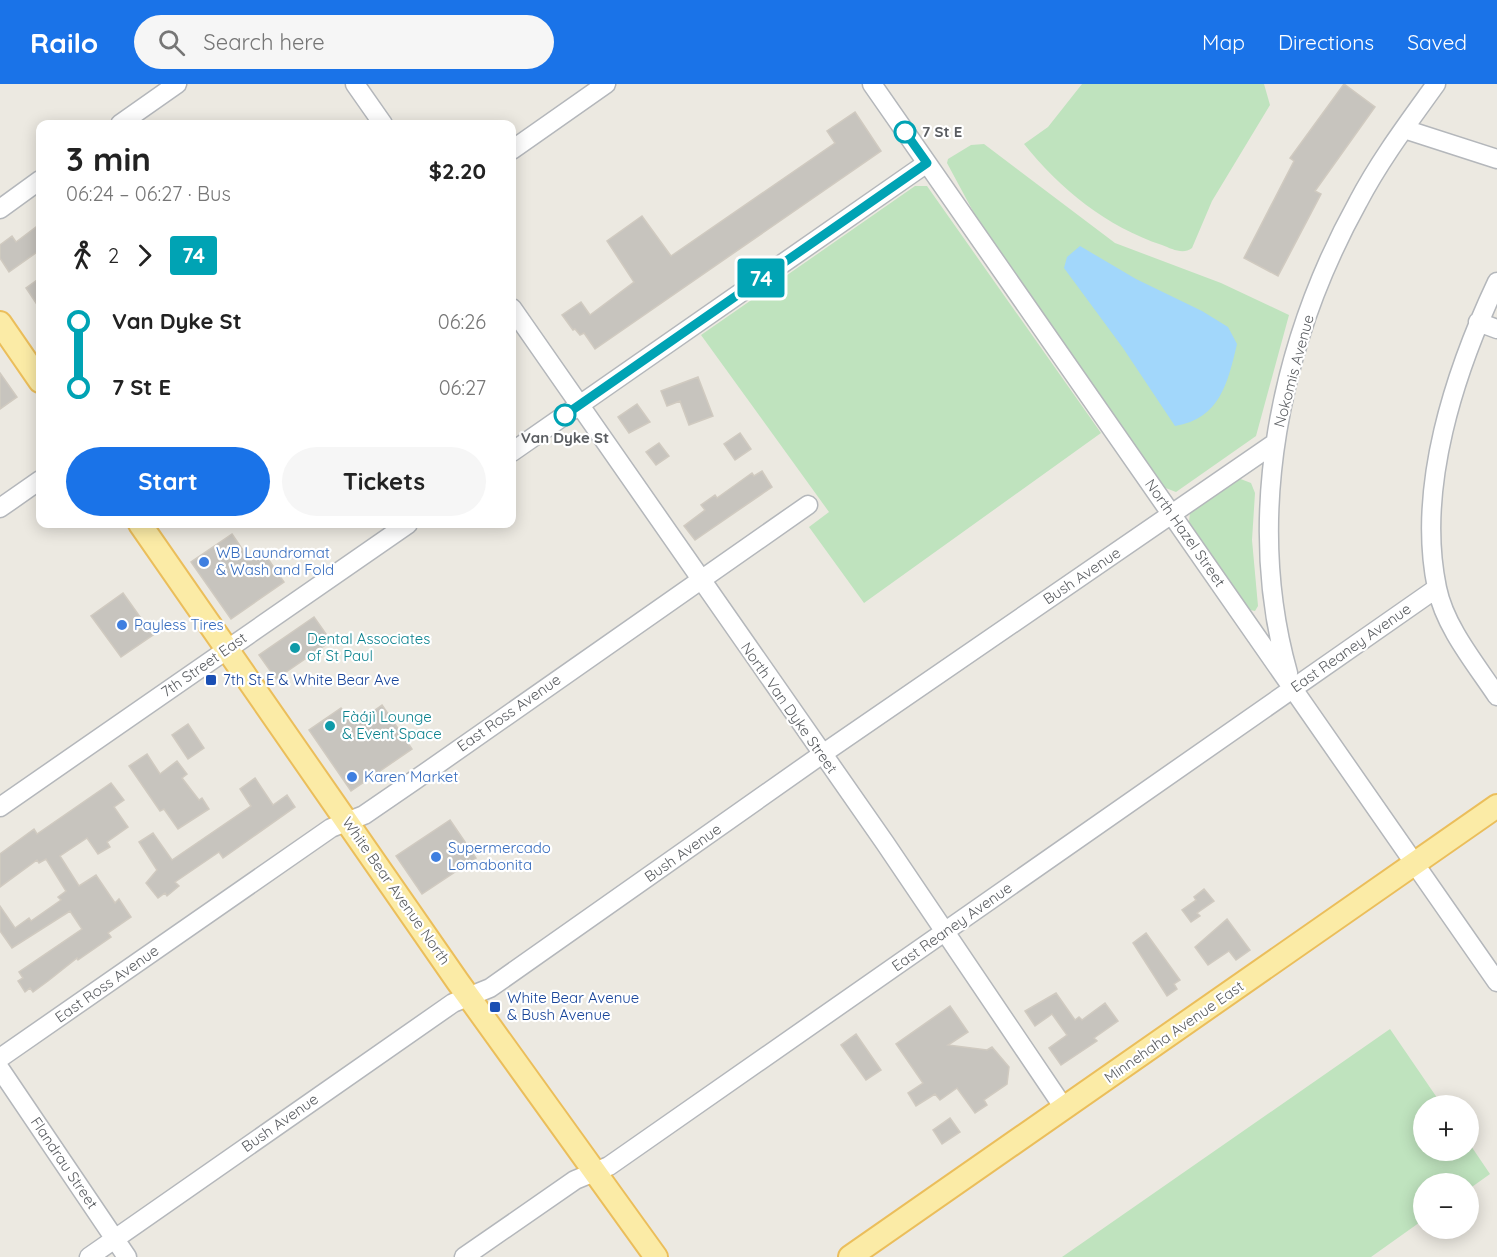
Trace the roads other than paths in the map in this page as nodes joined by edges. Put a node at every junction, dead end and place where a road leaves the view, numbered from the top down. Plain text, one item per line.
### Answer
1 (177, 84) edge
2 (355, 84) edge
3 (606, 84) edge
4 (872, 84) edge
5 (1436, 84) edge
6 (126, 120) edge
7 (381, 120) edge
8 (1404, 129) junction
9 (516, 147) edge
10 (1497, 159) edge
11 (927, 163) junction
12 (36, 183) edge
13 (0, 209) edge
14 (1497, 282) edge
15 (516, 314) edge
16 (1478, 322) junction
17 (0, 323) edge
18 (1497, 329) edge
19 (36, 375) edge
20 (579, 405) junction
21 (1275, 443) junction
22 (516, 449) edge
23 (36, 483) edge
24 (808, 505) dead end
25 (0, 508) edge
26 (1172, 515) junction
27 (143, 528) edge
28 (402, 528) edge
29 (700, 579) junction
30 (1437, 588) junction
31 (226, 649) junction
32 (1293, 689) junction
33 (1497, 696) edge
34 (821, 755) junction
35 (1497, 806) edge
36 (0, 807) edge
37 (348, 821) junction
38 (1413, 865) junction
39 (944, 933) junction
40 (1497, 982) edge
41 (469, 997) junction
42 (0, 1058) edge
43 (0, 1070) edge
44 (1064, 1108) junction
45 (592, 1172) junction
46 (115, 1239) junction
47 (88, 1257) edge
48 (127, 1257) edge
49 (464, 1257) edge
50 (656, 1257) edge
51 (850, 1257) edge

1 - 6 street
2 - 7 street
3 - 9 street
4 - 11 street, North Hazel Street
5 - 8 street, Nokomis Avenue
8 - 10 street
8 - 21 street, Nokomis Avenue
11 - 20 street
11 - 26 street, North Hazel Street
12 - 13 street
14 - 16 street
15 - 20 street, North Van Dyke Street
16 - 18 street
16 - 30 street
17 - 19 main road
20 - 22 street
20 - 29 street, North Van Dyke Street
21 - 26 street, Bush Avenue
21 - 32 street, Nokomis Avenue
23 - 25 street
24 - 29 street, East Ross Avenue
26 - 32 street, North Hazel Street
26 - 34 street, Bush Avenue
27 - 31 main road, White Bear Avenue North
28 - 31 street, 7th Street East
29 - 34 street, North Van Dyke Street
29 - 37 street, East Ross Avenue
30 - 32 street, East Reaney Avenue
30 - 33 street
31 - 36 street, 7th Street East
31 - 37 main road, White Bear Avenue North
32 - 38 street, North Hazel Street
32 - 39 street, East Reaney Avenue
34 - 39 street, North Van Dyke Street
34 - 41 street, Bush Avenue
35 - 38 main road, Minnehaha Avenue East
37 - 41 main road, White Bear Avenue North
37 - 42 street, East Ross Avenue
38 - 40 street, North Hazel Street
38 - 44 main road, Minnehaha Avenue East
39 - 44 street, North Van Dyke Street
39 - 45 street, East Reaney Avenue
41 - 45 main road, White Bear Avenue North
41 - 46 street, Bush Avenue
43 - 46 street, Flandrau Street
44 - 51 main road, Minnehaha Avenue East
45 - 49 street, East Reaney Avenue
45 - 50 main road, White Bear Avenue North
46 - 47 street, Bush Avenue
46 - 48 street, Flandrau Street

